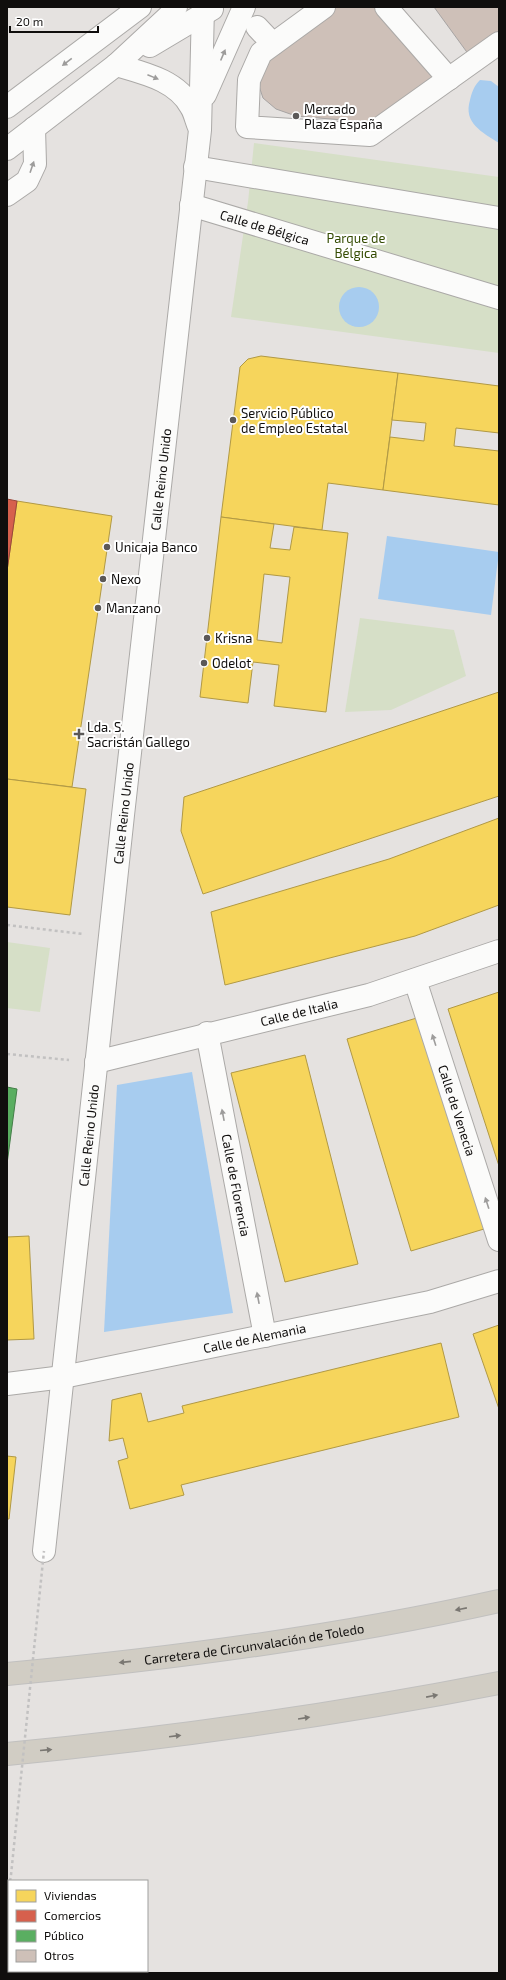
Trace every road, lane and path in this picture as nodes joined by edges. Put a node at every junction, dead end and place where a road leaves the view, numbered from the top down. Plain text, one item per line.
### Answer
1 (140, 7) edge
2 (176, 7) edge
3 (244, 7) edge
4 (324, 7) edge
5 (386, 7) edge
6 (206, 10) edge
7 (257, 27) dead end
8 (499, 43) edge
9 (273, 44) junction
10 (116, 65) junction
11 (448, 79) junction
12 (202, 103) junction
13 (7, 107) edge
14 (34, 128) junction
15 (200, 130) junction
16 (7, 149) edge
17 (195, 167) junction
18 (7, 195) edge
19 (192, 205) junction
20 (499, 218) edge
21 (499, 298) edge
22 (7, 926) edge
23 (110, 937) junction
24 (499, 951) edge
25 (415, 980) junction
26 (207, 1033) junction
27 (7, 1054) edge
28 (96, 1062) junction
29 (499, 1240) edge
30 (499, 1281) edge
31 (265, 1336) junction
32 (63, 1377) junction
33 (7, 1384) edge
34 (44, 1551) joint
35 (499, 1601) edge
36 (7, 1674) edge
37 (499, 1682) edge
38 (7, 1754) edge
39 (10, 1880) edge
40 (8, 1912) edge
41 (7, 1925) edge

1 -> 13 street
2 - 10 street
12 -> 3 street, Calle Reino Unido
4 - 9 street
5 - 11 street
6 - 10 street
6 - 12 street, Calle Reino Unido
7 - 9 street
8 - 11 street
9 - 11 street
10 - 14 street
10 -> 15 street, Calle Reino Unido
12 - 15 street, Calle Reino Unido
14 - 16 street
18 -> 14 street
15 - 17 street, Calle Reino Unido
17 - 19 street, Calle Reino Unido
17 - 20 street
19 - 21 street, Calle de Bélgica
19 - 23 street, Calle Reino Unido
22 - 23 path
23 - 28 street, Calle Reino Unido
24 - 25 street, Calle de Italia
25 - 26 street, Calle de Italia
29 -> 25 street, Calle de Venecia
26 - 28 street, Calle de Italia
31 -> 26 street, Calle de Florencia
27 - 28 path
28 - 32 street, Calle Reino Unido
30 - 31 street, Calle de Alemania
31 - 32 street, Calle de Alemania
32 - 33 street, Calle de Alemania
32 - 34 street, Calle Reino Unido
34 - 39 path, bridge
35 -> 36 highway, Carretera de Circunvalación de Toledo
38 -> 37 highway
40 - 41 path

